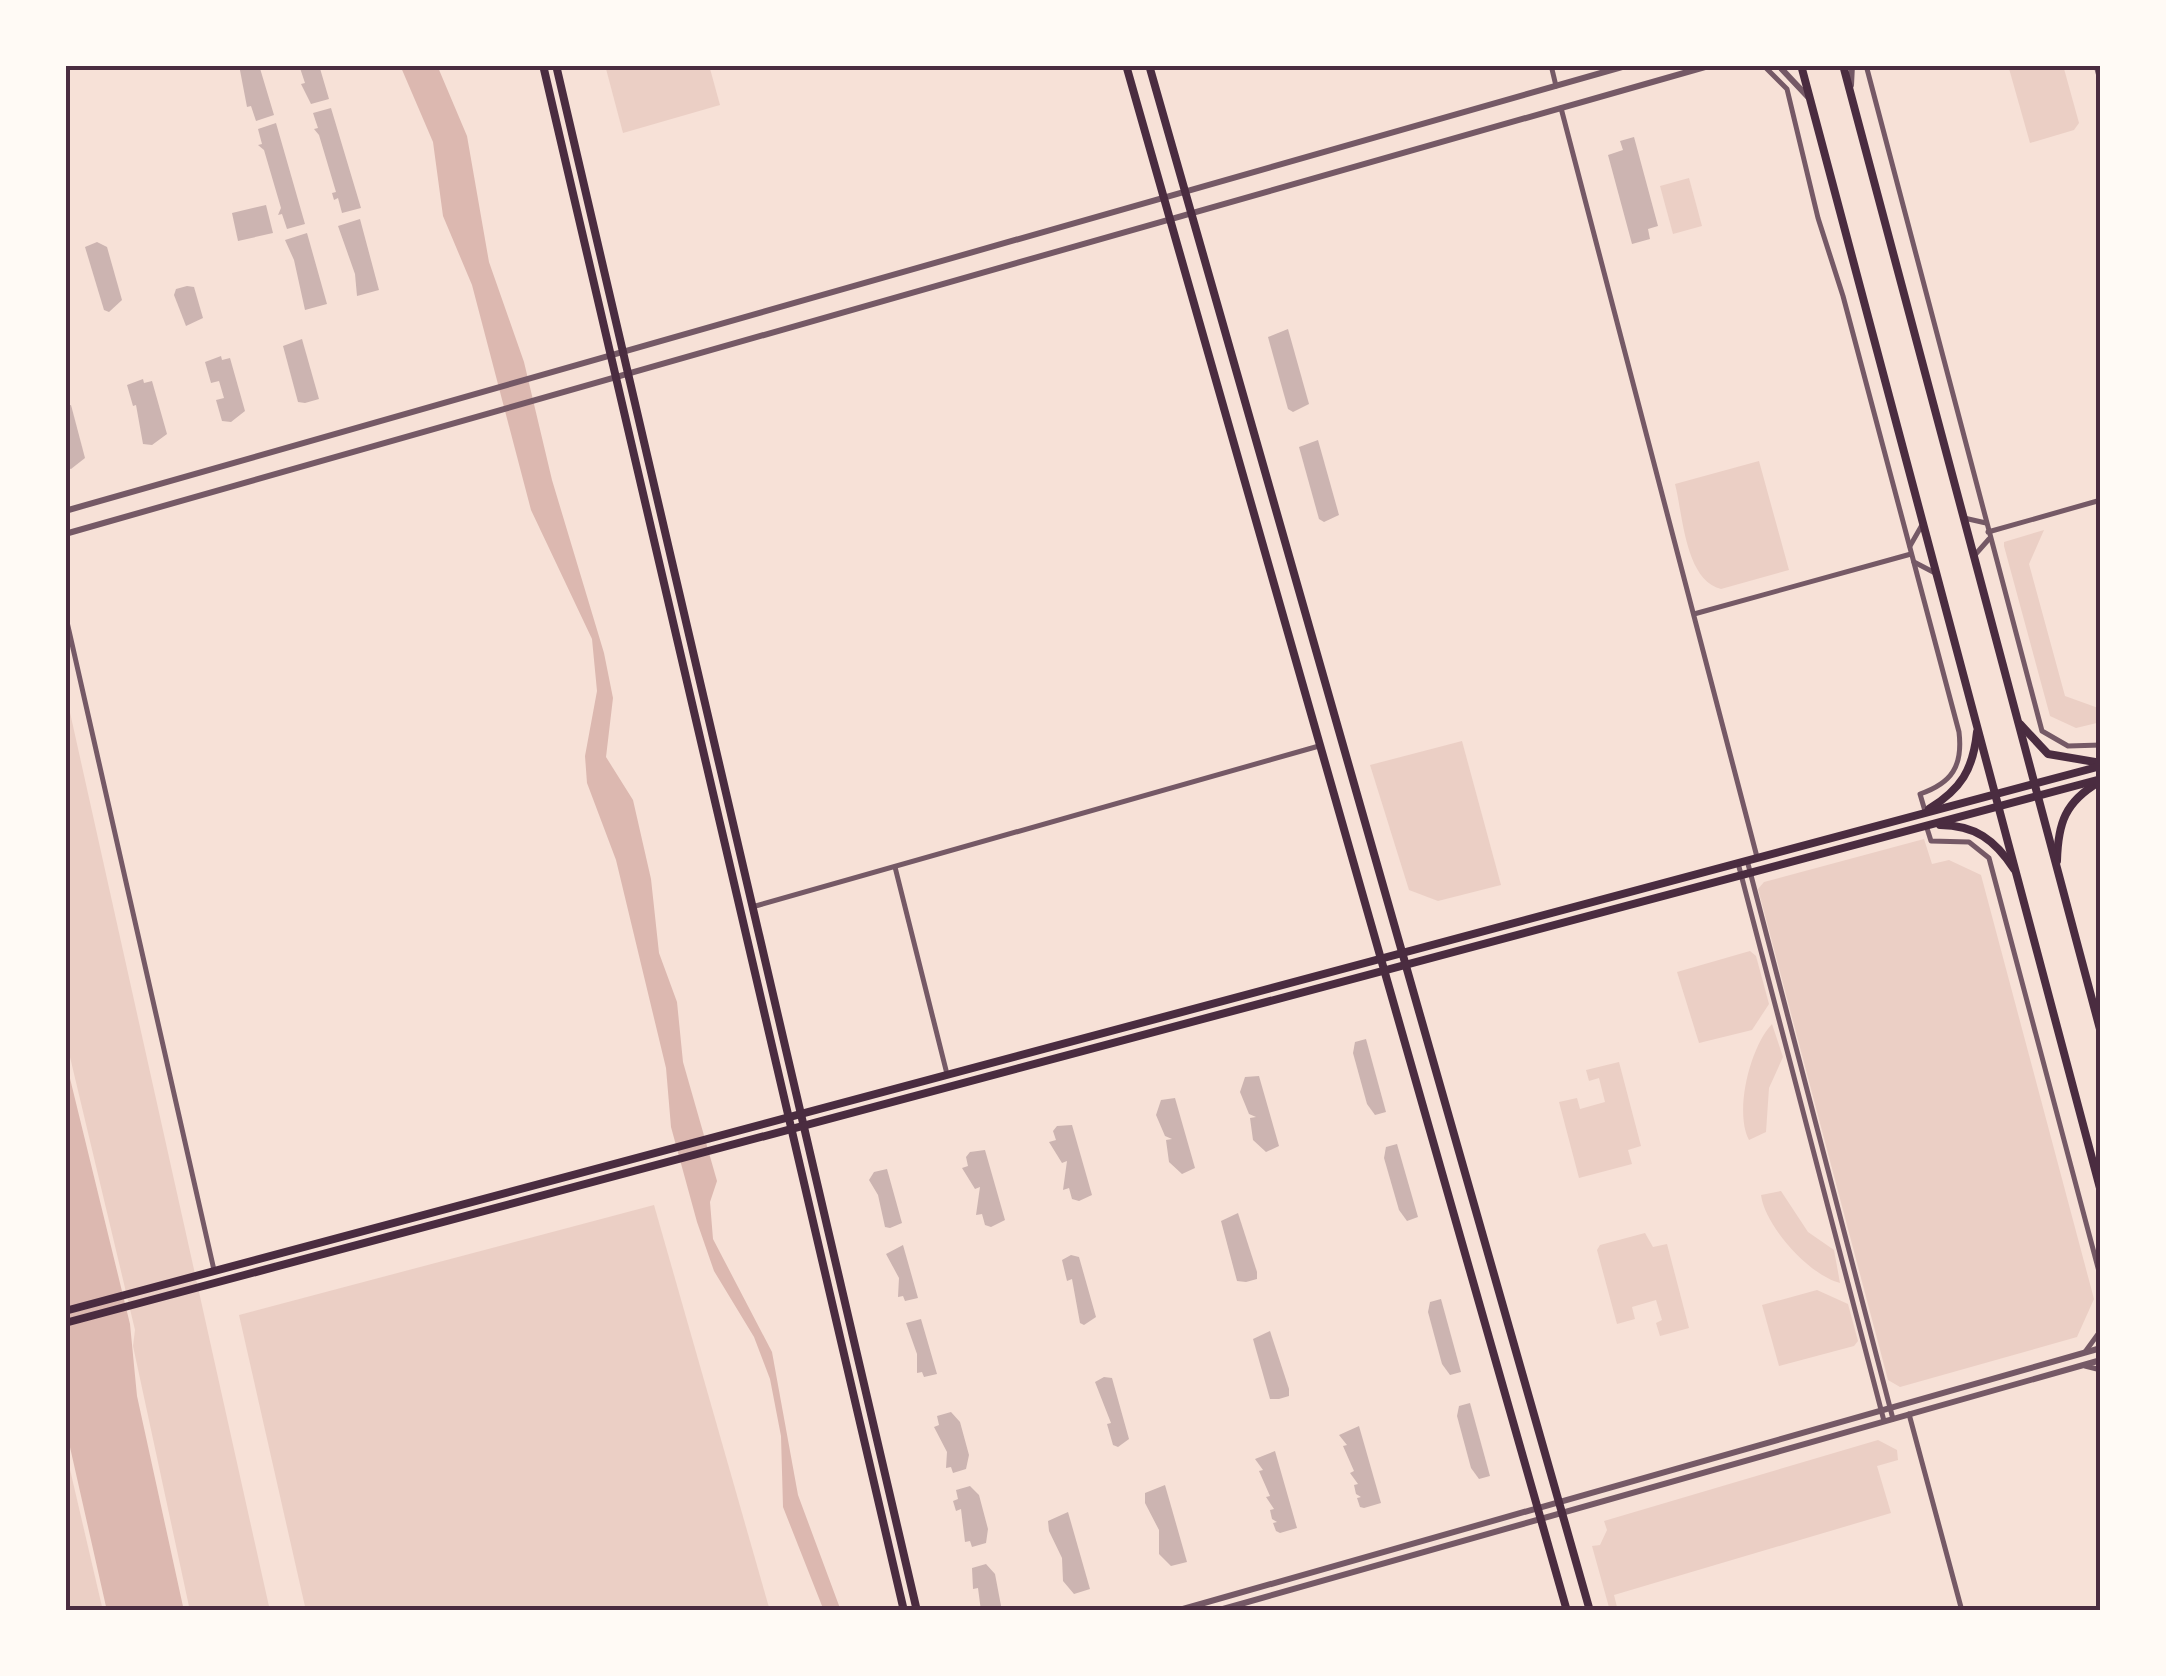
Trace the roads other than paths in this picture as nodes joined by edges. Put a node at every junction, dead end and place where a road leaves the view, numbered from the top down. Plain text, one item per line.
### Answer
1 (543, 65) edge
2 (556, 65) edge
3 (1126, 65) edge
4 (1149, 65) edge
5 (1550, 65) edge
6 (1630, 65) edge
7 (1712, 65) edge
8 (1763, 65) edge
9 (1778, 65) edge
10 (1802, 65) edge
11 (1843, 65) edge
12 (1852, 65) edge
13 (1866, 65) edge
14 (2096, 65) edge
15 (2101, 84) edge
16 (1556, 86) junction
17 (1850, 91) junction
18 (1811, 102) junction
19 (1561, 108) junction
20 (1185, 192) junction
21 (1164, 198) junction
22 (1191, 214) junction
23 (1170, 220) junction
24 (623, 352) junction
25 (611, 355) junction
26 (628, 374) junction
27 (616, 377) junction
28 (2101, 500) edge
29 (65, 511) edge
30 (1964, 518) junction
31 (1923, 523) junction
32 (1986, 523) junction
33 (65, 534) edge
34 (1989, 535) junction
35 (1910, 550) junction
36 (1974, 556) junction
37 (1914, 562) junction
38 (1937, 574) junction
39 (65, 614) edge
40 (1694, 614) junction
41 (2018, 720) junction
42 (1978, 728) junction
43 (2101, 744) edge
44 (1320, 746) junction
45 (2101, 765) edge
46 (2101, 780) edge
47 (2034, 784) junction
48 (1995, 794) junction
49 (2038, 796) junction
50 (1998, 806) junction
51 (1923, 813) junction
52 (1926, 825) junction
53 (1758, 858) junction
54 (1742, 861) junction
55 (2056, 865) junction
56 (896, 866) junction
57 (1745, 873) junction
58 (2016, 874) junction
59 (752, 907) junction
60 (1402, 952) junction
61 (1380, 958) junction
62 (1405, 964) junction
63 (1384, 969) junction
64 (2101, 1033) edge
65 (947, 1074) junction
66 (800, 1114) junction
67 (788, 1117) junction
68 (803, 1125) junction
69 (791, 1128) junction
70 (2101, 1192) edge
71 (214, 1272) junction
72 (2101, 1278) edge
73 (65, 1311) edge
74 (65, 1323) edge
75 (2101, 1330) edge
76 (2101, 1348) edge
77 (2084, 1353) junction
78 (2101, 1360) edge
79 (2082, 1365) junction
80 (2101, 1370) edge
81 (1886, 1410) junction
82 (1909, 1414) junction
83 (1889, 1420) junction
84 (1558, 1502) junction
85 (1537, 1508) junction
86 (1562, 1513) junction
87 (1540, 1519) junction
88 (904, 1611) edge
89 (917, 1611) edge
90 (1176, 1611) edge
91 (1216, 1611) edge
92 (1567, 1611) edge
93 (1590, 1611) edge
94 (1962, 1611) edge

1 - 25 main road
2 - 24 main road
3 - 21 main road
4 - 20 main road
5 - 16 street
6 - 16 street
7 - 19 street
8 - 35 street
9 - 18 street
10 - 18 main road
11 - 17 main road
12 - 17 street
13 - 32 street
14 - 15 street
16 - 20 street
17 - 30 main road
18 - 31 main road
19 - 22 street
19 - 40 street
20 - 21 street
20 - 22 main road
21 - 23 main road
21 - 24 street
22 - 23 street
22 - 60 main road
23 - 26 street
23 - 44 main road
24 - 25 street
24 - 26 main road
25 - 27 main road
25 - 29 street
26 - 27 street
26 - 59 main road
27 - 33 street
27 - 67 main road
28 - 34 street
30 - 32 street
30 - 36 main road
31 - 35 street
31 - 38 main road
32 - 34 street
34 - 36 street
34 - 43 street
35 - 37 street
35 - 40 street
36 - 41 main road
37 - 38 street
37 - 51 street
38 - 42 main road
39 - 71 street
40 - 53 street
41 - 45 main road
41 - 47 main road
42 - 48 main road
42 - 51 main road
44 - 56 street
44 - 61 main road
45 - 47 main road
46 - 49 main road
46 - 55 main road
47 - 48 main road
47 - 49 main road
48 - 50 main road
48 - 51 main road
49 - 50 main road
49 - 55 main road
50 - 52 main road
50 - 58 main road
51 - 53 main road
52 - 57 main road
52 - 58 main road
52 - 72 street
53 - 54 main road
54 - 57 street
54 - 60 main road
55 - 64 main road
56 - 59 street
56 - 65 street
57 - 62 main road
57 - 81 street
58 - 70 main road
59 - 66 main road
60 - 61 main road
60 - 62 main road
61 - 63 main road
61 - 65 main road
62 - 63 main road
62 - 84 main road
63 - 68 main road
63 - 85 main road
65 - 66 main road
66 - 67 main road
66 - 68 main road
67 - 69 main road
67 - 71 main road
68 - 69 main road
68 - 89 main road
69 - 74 main road
69 - 88 main road
71 - 73 main road
75 - 77 street
76 - 77 street
77 - 81 street
78 - 79 street
79 - 80 street
79 - 82 street
81 - 83 street
81 - 84 street
82 - 83 street
82 - 94 street
83 - 86 street
84 - 85 street
84 - 86 main road
85 - 87 main road
85 - 90 street
86 - 87 street
86 - 93 main road
87 - 91 street
87 - 92 main road

